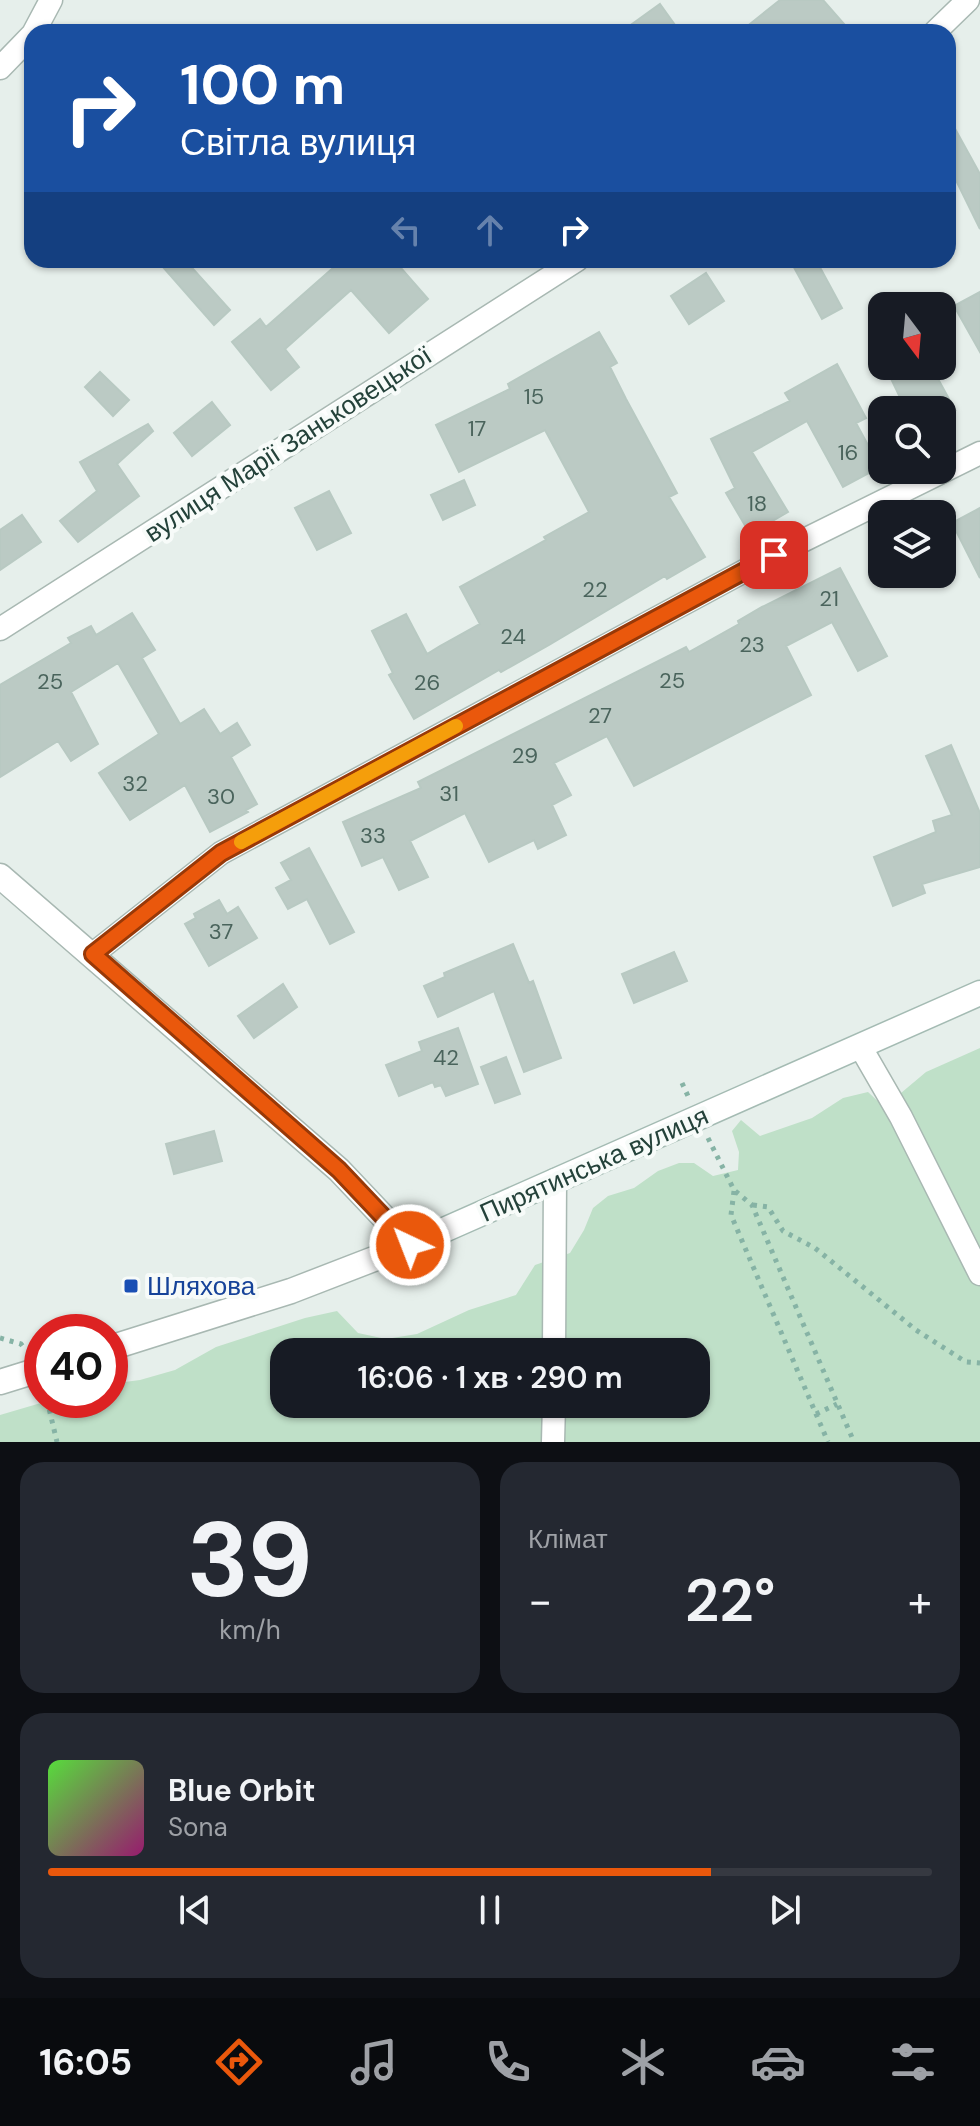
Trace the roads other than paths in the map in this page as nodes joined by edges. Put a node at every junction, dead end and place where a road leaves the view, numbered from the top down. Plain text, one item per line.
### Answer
1 (51, 0) edge
2 (968, 0) edge
3 (38, 24) edge
4 (943, 24) edge
5 (24, 43) edge
6 (0, 68) edge
7 (564, 268) edge
8 (980, 453) edge
9 (0, 629) edge
10 (0, 876) edge
11 (93, 954) junction
12 (980, 993) edge
13 (860, 1046) junction
14 (555, 1180) junction
15 (410, 1245) junction
16 (980, 1274) edge
17 (554, 1338) edge
18 (128, 1342) edge
19 (24, 1375) edge
20 (0, 1382) edge
21 (554, 1418) edge
22 (553, 1442) edge

1 - 3 street
2 - 4 street
5 - 6 street
7 - 9 street, вулиця Марії Заньковецької
8 - 11 street
10 - 11 street
11 - 15 street
12 - 13 street, Пирятинська вулиця
13 - 14 street, Пирятинська вулиця
13 - 16 street
14 - 15 street, Пирятинська вулиця
14 - 17 street
15 - 18 street, Пирятинська вулиця
19 - 20 street
21 - 22 street

